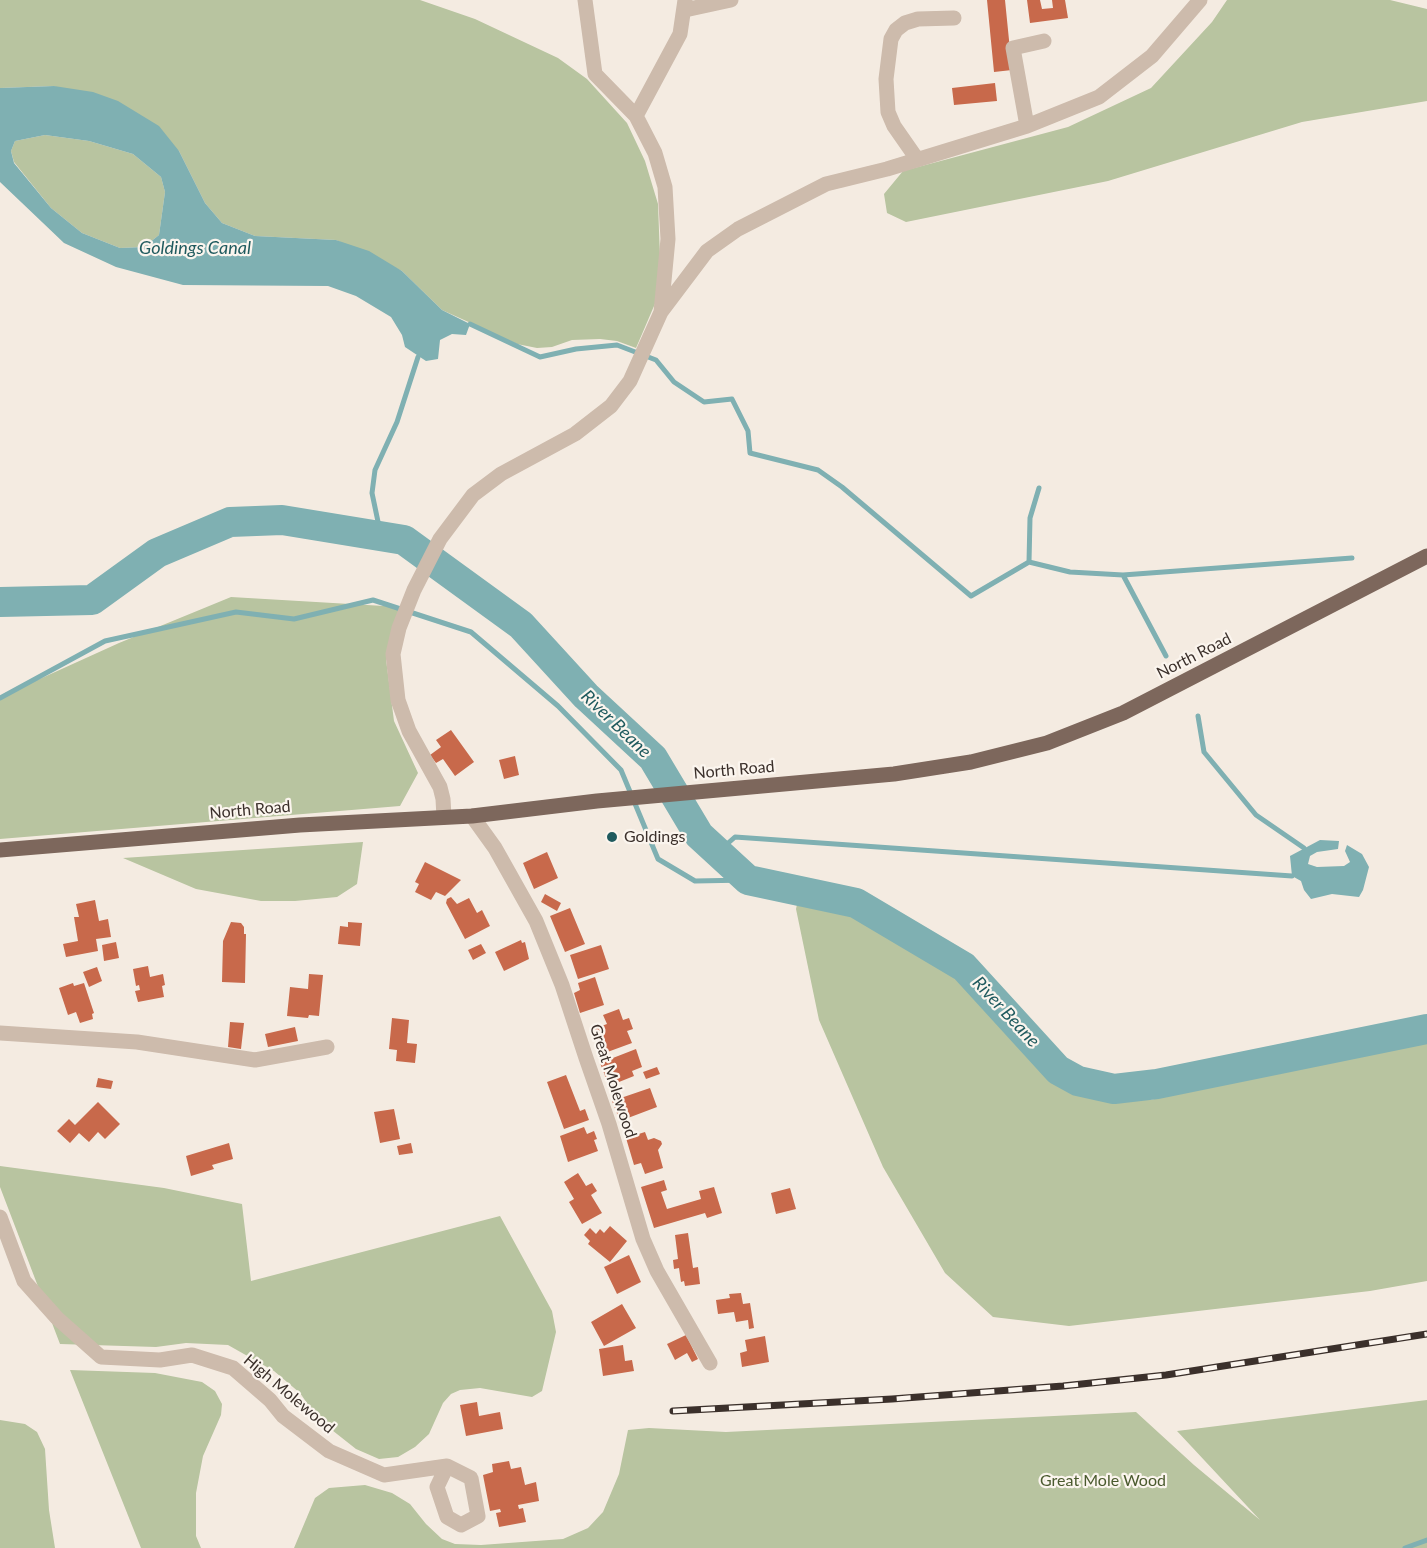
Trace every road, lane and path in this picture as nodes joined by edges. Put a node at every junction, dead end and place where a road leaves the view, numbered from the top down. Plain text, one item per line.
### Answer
1 (585, 0) edge
2 (731, 0) edge
3 (1200, 0) edge
4 (685, 5) edge
5 (954, 18) dead end
6 (1044, 41) dead end
7 (636, 116) junction
8 (1027, 126) junction
9 (917, 159) junction
10 (661, 312) junction
11 (1427, 556) edge
12 (472, 816) junction
13 (444, 817) junction
14 (0, 850) edge
15 (0, 1032) edge
16 (327, 1047) dead end
17 (0, 1217) edge
18 (710, 1363) dead end
19 (447, 1466) dead end

1 - 7 street
2 - 4 street
3 - 8 street
4 - 7 street
5 - 9 street
6 - 8 street
7 - 10 street
8 - 9 street
9 - 10 street
10 - 13 street
11 - 12 main road, North Road
12 - 13 main road, North Road
12 - 18 street, Great Molewood
13 - 14 main road, North Road
15 - 16 street
17 - 19 street, High Molewood

